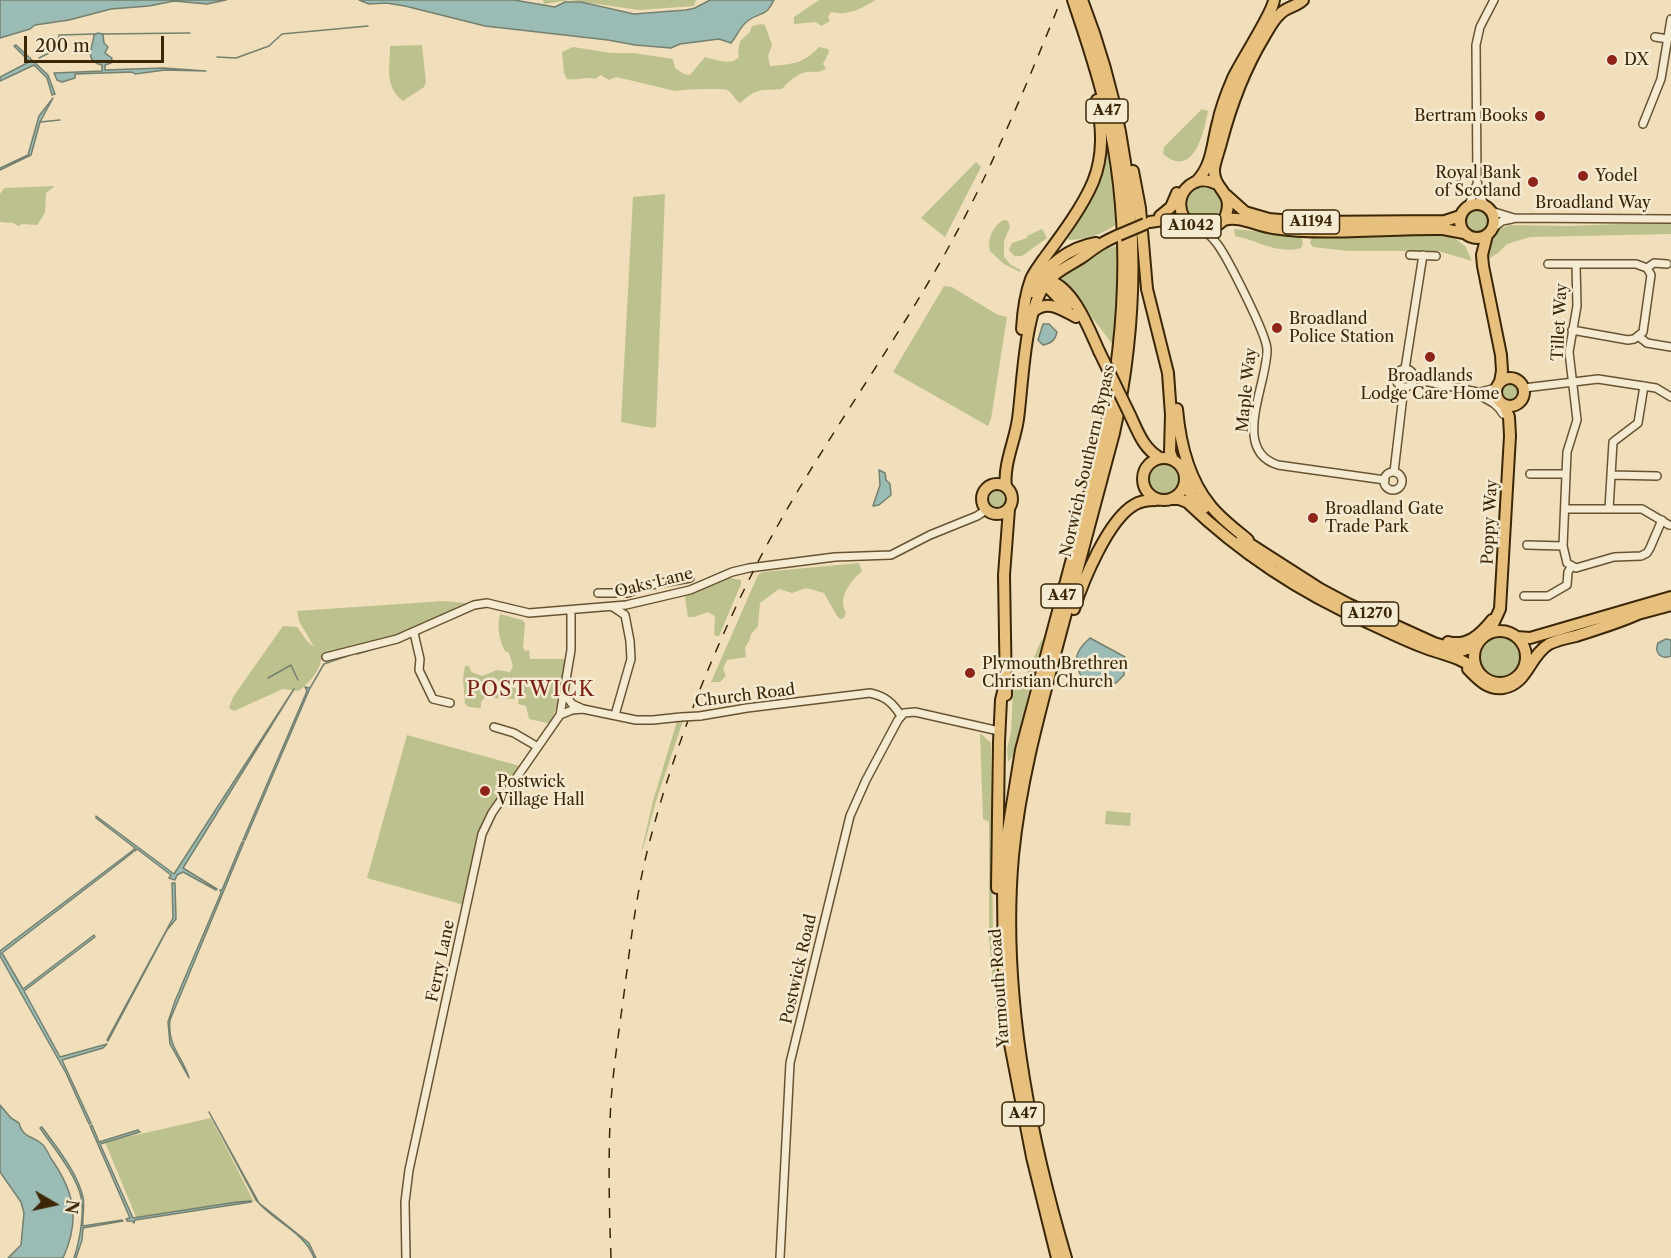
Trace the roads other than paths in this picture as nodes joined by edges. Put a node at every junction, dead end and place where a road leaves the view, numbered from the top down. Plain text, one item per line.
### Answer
1 (1073, 0) edge
2 (1082, 0) edge
3 (1274, 0) edge
4 (1303, 0) edge
5 (1494, 0) edge
6 (1289, 8) junction
7 (1077, 12) junction
8 (1671, 19) edge
9 (1655, 37) dead end
10 (1668, 39) junction
11 (1662, 73) junction
12 (1671, 74) edge
13 (1113, 101) junction
14 (1218, 122) junction
15 (1643, 124) dead end
16 (1477, 180) junction
17 (1196, 182) junction
18 (1217, 184) junction
19 (1226, 195) junction
20 (1180, 203) junction
21 (1469, 205) junction
22 (1488, 208) junction
23 (1460, 216) junction
24 (1514, 218) junction
25 (1155, 219) junction
26 (1671, 219) edge
27 (1221, 222) junction
28 (1187, 224) junction
29 (1201, 229) junction
30 (1063, 230) junction
31 (1490, 232) junction
32 (1467, 235) junction
33 (1097, 245) junction
34 (1219, 246) junction
35 (1069, 252) junction
36 (1410, 255) dead end
37 (1423, 255) junction
38 (1482, 255) junction
39 (1436, 256) dead end
40 (1548, 264) dead end
41 (1667, 264) dead end
42 (1576, 265) junction
43 (1647, 268) junction
44 (1048, 276) junction
45 (1034, 311) junction
46 (1152, 311) junction
47 (1076, 317) junction
48 (1022, 329) junction
49 (1572, 330) junction
50 (1638, 336) junction
51 (1093, 338) junction
52 (1671, 347) edge
53 (1501, 355) junction
54 (1405, 369) junction
55 (1414, 379) junction
56 (1516, 379) junction
57 (1022, 381) junction
58 (1572, 382) junction
59 (1498, 385) junction
60 (1644, 386) junction
61 (1404, 387) junction
62 (1524, 388) junction
63 (1477, 392) junction
64 (1671, 397) edge
65 (1501, 403) junction
66 (1518, 404) junction
67 (1510, 435) junction
68 (1142, 441) junction
69 (1010, 457) junction
70 (1160, 458) junction
71 (1173, 460) junction
72 (1145, 469) junction
73 (1394, 472) junction
74 (1530, 474) dead end
75 (1566, 474) junction
76 (1611, 475) junction
77 (1657, 476) dead end
78 (1385, 480) junction
79 (1185, 483) junction
80 (993, 484) junction
81 (1006, 487) junction
82 (1507, 491) junction
83 (1172, 499) junction
84 (1156, 500) junction
85 (1009, 508) junction
86 (1565, 509) junction
87 (1609, 509) junction
88 (990, 512) junction
89 (1662, 520) junction
90 (1669, 525) dead end
91 (1505, 531) junction
92 (1527, 545) dead end
93 (1563, 546) junction
94 (1269, 557) junction
95 (1004, 564) junction
96 (1572, 567) junction
97 (690, 578) dead end
98 (665, 584) junction
99 (597, 593) dead end
100 (667, 596) junction
101 (1524, 596) dead end
102 (1671, 597) edge
103 (626, 605) junction
104 (1671, 605) edge
105 (613, 607) junction
106 (1500, 609) junction
107 (571, 611) junction
108 (1638, 614) junction
109 (624, 615) junction
110 (1395, 625) junction
111 (414, 633) junction
112 (1489, 633) junction
113 (1514, 635) junction
114 (1476, 646) junction
115 (1427, 649) junction
116 (326, 657) dead end
117 (1526, 659) junction
118 (1478, 670) junction
119 (1004, 688) junction
120 (565, 693) junction
121 (450, 703) dead end
122 (583, 709) junction
123 (1038, 714) junction
124 (560, 715) junction
125 (615, 715) junction
126 (901, 716) junction
127 (1000, 719) junction
128 (494, 727) dead end
129 (990, 730) junction
130 (538, 747) junction
131 (1003, 968) junction
132 (406, 1258) edge
133 (780, 1258) edge
134 (1057, 1258) edge
135 (1066, 1258) edge

1 - 7 highway, Norwich Southern Bypass / A47
2 - 13 highway, Norwich Southern Bypass / A47
3 - 6 highway
3 - 14 highway, A1042
4 - 6 highway
5 - 16 street
6 - 18 highway
7 - 30 highway, A47
7 - 131 highway, Norwich Southern Bypass / A47
8 - 10 street
9 - 10 street
10 - 11 street
11 - 12 street
11 - 15 street
13 - 46 highway, A47
13 - 123 highway, Norwich Southern Bypass / A47
14 - 17 highway, A1042
14 - 25 highway
16 - 21 street
16 - 22 street
17 - 18 highway
17 - 20 highway, A1042
18 - 19 highway, A1042
19 - 23 highway, A1194
19 - 27 highway, A1042
20 - 25 highway, A1042
20 - 28 highway, A1042
21 - 22 highway
21 - 23 highway
22 - 24 street, Broadland Way
22 - 31 highway
23 - 32 highway
24 - 26 street, Broadland Way
24 - 31 street, Broadland Way
25 - 28 highway, A1042
25 - 33 highway, A1042, bridge
27 - 29 highway, A1042
27 - 32 highway, A1194
27 - 34 street, Maple Way
28 - 29 highway, A1042
29 - 34 street, Maple Way
30 - 35 highway
30 - 44 highway
31 - 32 highway
31 - 38 highway
32 - 38 highway
33 - 35 highway, A1042
33 - 44 highway, A1042
34 - 78 street, Maple Way
35 - 44 highway, A1042
36 - 37 street
37 - 39 street
37 - 54 street
38 - 53 highway
40 - 42 street
41 - 43 street
42 - 43 street
42 - 49 street, Tillet Way
43 - 50 street
44 - 45 highway, A1042
44 - 47 highway
44 - 48 highway, A1042
44 - 48 highway
44 - 51 highway
45 - 47 highway
45 - 57 highway, A1042
46 - 71 highway, A47
46 - 94 highway, A47
47 - 51 highway
48 - 57 highway, A1042
49 - 50 street
49 - 58 street, Tillet Way
50 - 52 street
51 - 68 highway, bridge
53 - 56 highway
53 - 59 highway
54 - 55 street
54 - 61 street
55 - 61 street
55 - 63 street
56 - 59 highway
56 - 62 highway
57 - 69 highway, A1042
58 - 60 street
58 - 62 street
58 - 75 street, Tillet Way
59 - 63 street
59 - 65 highway
60 - 64 street
60 - 76 street
61 - 73 street
62 - 66 highway
63 - 65 street
63 - 82 street
65 - 66 highway
65 - 67 highway, Poppy Way
66 - 67 highway, Poppy Way
67 - 82 highway, Poppy Way
68 - 70 highway
68 - 72 highway
69 - 80 highway, A1042
69 - 81 highway, A1042
70 - 71 highway
70 - 72 highway
71 - 79 highway
72 - 84 highway
73 - 78 street
73 - 78 street
74 - 75 street
75 - 86 street, Tillet Way
76 - 77 street
76 - 87 street
79 - 83 highway
79 - 94 highway, A1270
80 - 81 highway
80 - 88 highway
81 - 85 highway
82 - 91 highway, Poppy Way
83 - 84 highway
83 - 115 highway, A1270
84 - 123 highway, A47
85 - 88 highway
85 - 95 highway
86 - 87 street
86 - 93 street, Tillet Way
87 - 89 street
88 - 95 highway
88 - 100 street, Oaks Lane
89 - 90 street
89 - 96 street
91 - 106 highway, Poppy Way
91 - 110 highway
92 - 93 street
93 - 96 street
94 - 110 highway, A1270
95 - 119 highway
96 - 101 street
97 - 98 street
98 - 99 street
98 - 100 street
100 - 103 street, Oaks Lane
102 - 113 highway
103 - 105 street, Oaks Lane
103 - 109 street
104 - 108 highway
105 - 107 street, Oaks Lane
105 - 109 street
106 - 112 highway, Poppy Way
106 - 113 highway, Poppy Way
107 - 111 street, Oaks Lane
107 - 120 street
108 - 115 highway
108 - 117 highway
109 - 125 street
110 - 114 highway, A1270
111 - 116 street, Oaks Lane
111 - 121 street
112 - 113 highway
112 - 114 highway
113 - 117 highway
114 - 118 highway
115 - 118 highway, A1270
117 - 118 highway
119 - 127 highway
119 - 129 highway
120 - 122 street
120 - 124 street
122 - 124 street
122 - 125 street, Church Road
123 - 135 highway, Yarmouth Road / A47
124 - 130 street, Ferry Lane
125 - 126 street, Church Road, bridge
126 - 129 street
126 - 133 street, Postwick Road
127 - 129 highway
127 - 129 street
128 - 130 street
129 - 131 highway, A47
130 - 132 street, Ferry Lane
131 - 134 highway, Yarmouth Road / A47

